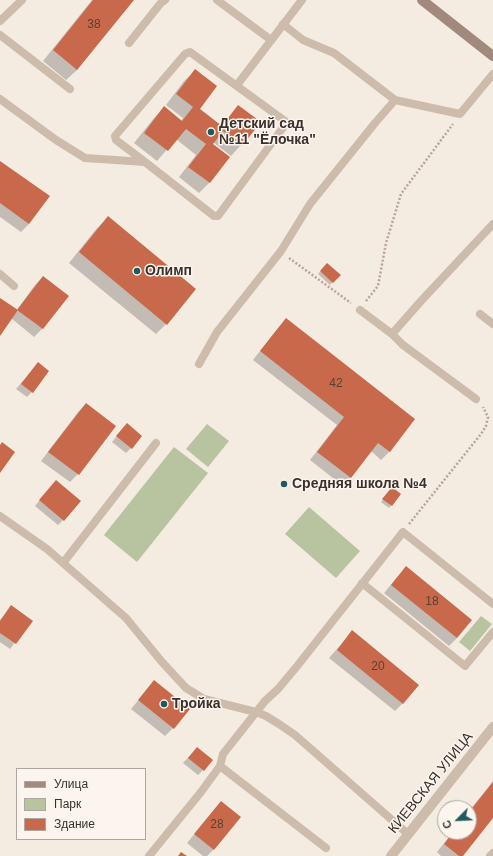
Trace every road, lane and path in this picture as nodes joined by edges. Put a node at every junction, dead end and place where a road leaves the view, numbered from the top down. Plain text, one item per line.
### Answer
1 (22, 0) edge
2 (165, 0) edge
3 (217, 0) edge
4 (302, 0) edge
5 (426, 1) edge
6 (0, 21) edge
7 (283, 24) junction
8 (0, 35) edge
9 (271, 40) junction
10 (129, 43) dead end
11 (493, 56) edge
12 (493, 74) edge
13 (237, 85) junction
14 (70, 89) dead end
15 (0, 99) edge
16 (395, 100) junction
17 (460, 114) junction
18 (145, 162) junction
19 (493, 224) edge
20 (280, 251) junction
21 (0, 274) edge
22 (14, 286) dead end
23 (360, 310) junction
24 (480, 314) dead end
25 (493, 324) edge
26 (392, 334) junction
27 (199, 364) dead end
28 (476, 399) joint
29 (156, 443) dead end
30 (0, 516) edge
31 (403, 532) junction
32 (63, 563) junction
33 (362, 583) junction
34 (493, 604) edge
35 (493, 632) edge
36 (256, 712) junction
37 (493, 727) edge
38 (220, 766) junction
39 (408, 834) junction
40 (326, 848) dead end
41 (493, 853) edge
42 (149, 856) edge
43 (391, 856) edge
44 (490, 856) edge

1 - 6 lane
2 - 10 lane
3 - 9 lane
4 - 7 lane
5 - 11 street
7 - 9 lane
7 - 16 lane
8 - 14 lane
9 - 13 lane
12 - 17 lane
13 - 18 lane
13 - 18 lane
15 - 18 lane
16 - 17 lane
16 - 20 lane
17 - 23 path
19 - 26 lane
20 - 23 path
20 - 27 lane
21 - 22 lane
23 - 26 lane
24 - 25 lane
26 - 28 lane
28 - 31 path
29 - 32 lane
30 - 32 lane
31 - 33 lane
31 - 34 lane
32 - 36 lane
33 - 35 lane
33 - 36 lane
36 - 38 lane
36 - 39 lane
37 - 39 street, КИЕВСКАЯ УЛИЦА
38 - 40 lane
38 - 42 lane
39 - 43 street, КИЕВСКАЯ УЛИЦА
41 - 44 lane

